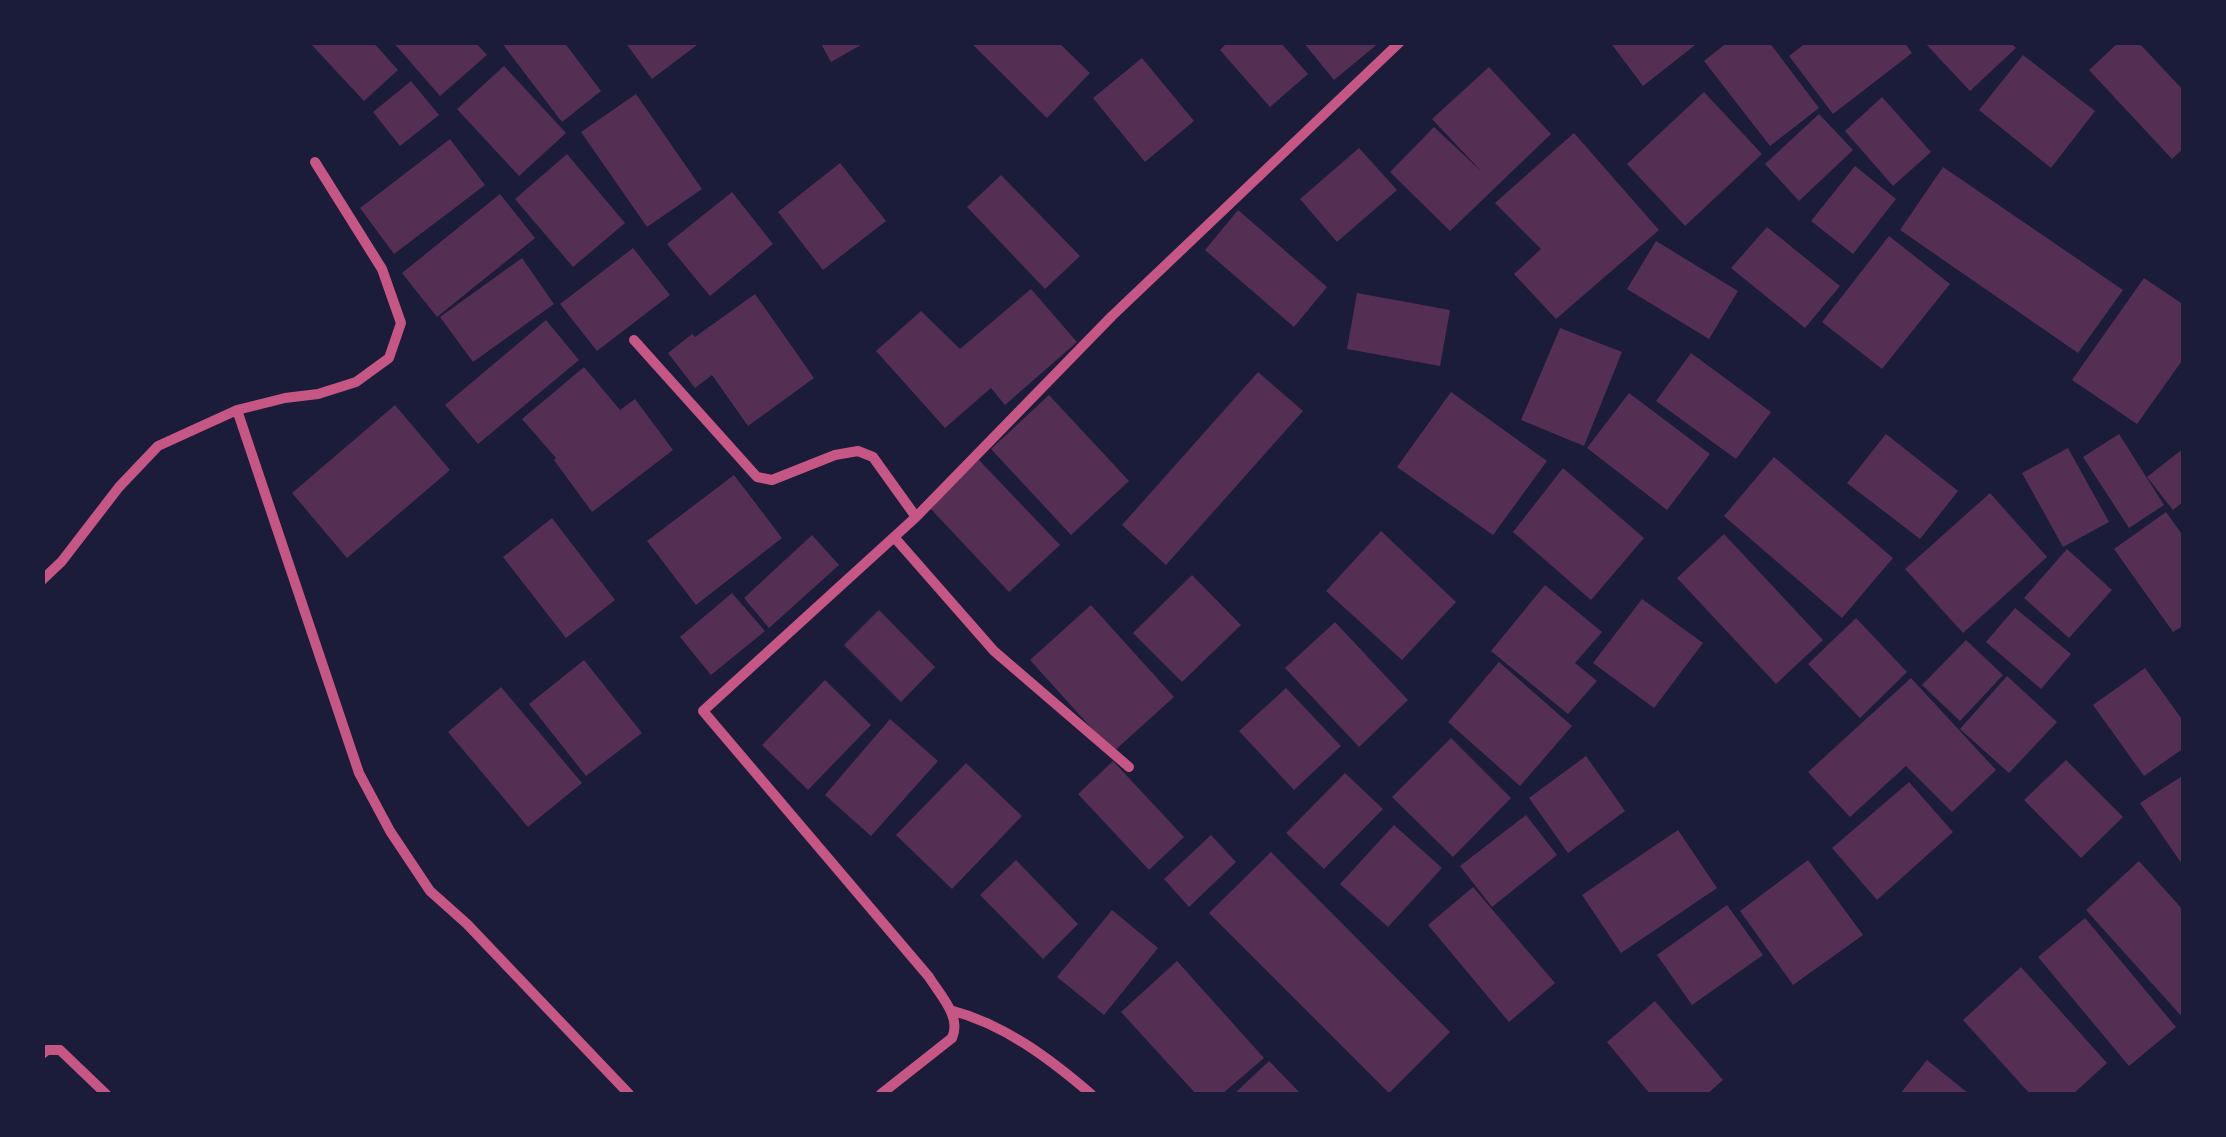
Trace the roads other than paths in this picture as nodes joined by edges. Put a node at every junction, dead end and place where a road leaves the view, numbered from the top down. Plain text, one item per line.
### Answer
1 (1400, 42) edge
2 (315, 162) dead end
3 (634, 340) dead end
4 (237, 410) junction
5 (916, 517) junction
6 (894, 537) junction
7 (42, 580) edge
8 (1129, 768) dead end
9 (950, 1010) junction
10 (42, 1054) edge
11 (106, 1094) edge
12 (629, 1094) edge
13 (880, 1094) edge
14 (1091, 1094) edge

1 - 5 street
2 - 4 street
3 - 5 street
4 - 7 street
4 - 12 street
5 - 6 street
6 - 8 street
6 - 9 street
9 - 13 street
9 - 14 street
10 - 11 street

